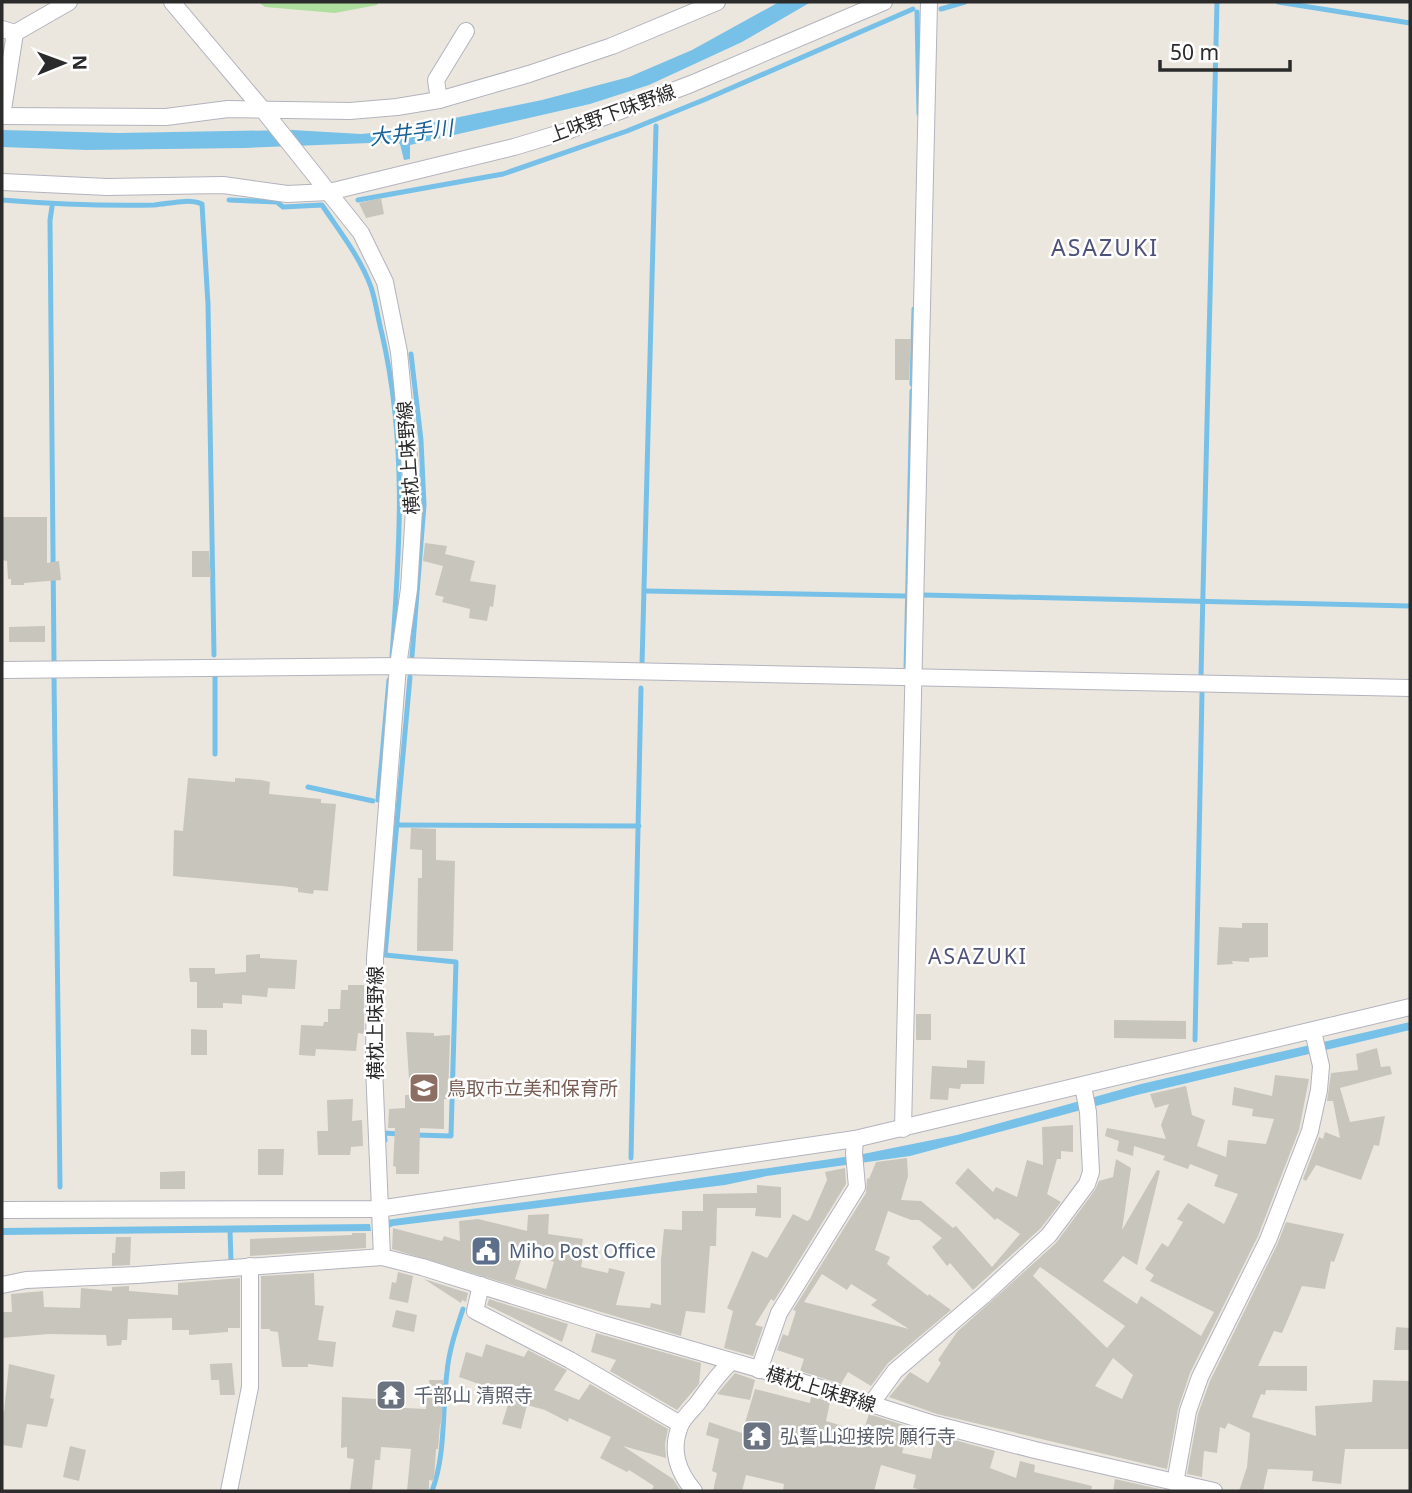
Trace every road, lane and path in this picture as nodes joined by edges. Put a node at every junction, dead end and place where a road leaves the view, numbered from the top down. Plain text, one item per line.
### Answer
1 (69, 2) edge
2 (172, 2) edge
3 (717, 2) edge
4 (884, 2) edge
5 (929, 2) edge
6 (9, 31) edge
7 (466, 31) dead end
8 (439, 100) junction
9 (263, 110) junction
10 (2, 116) edge
11 (2, 181) edge
12 (329, 192) junction
13 (398, 666) junction
14 (2, 670) edge
15 (912, 676) junction
16 (1410, 688) edge
17 (1410, 1007) edge
18 (1313, 1031) junction
19 (1083, 1086) junction
20 (903, 1129) junction
21 (855, 1139) junction
22 (378, 1209) junction
23 (2, 1210) edge
24 (382, 1257) junction
25 (250, 1266) junction
26 (2, 1285) edge
27 (481, 1285) junction
28 (731, 1362) junction
29 (759, 1370) junction
30 (871, 1404) junction
31 (680, 1424) junction
32 (1175, 1483) junction
33 (229, 1491) edge
34 (694, 1491) edge
35 (1214, 1491) edge

1 - 6 street
2 - 9 street, 横枕上味野線
3 - 8 street
4 - 12 street, 上味野下味野線
5 - 15 street
6 - 10 street
7 - 8 street
8 - 9 street
9 - 10 street
9 - 12 street, 横枕上味野線
11 - 12 street, 上味野下味野線
12 - 13 street, 横枕上味野線
13 - 14 street
13 - 15 street
13 - 22 street, 横枕上味野線
15 - 16 street
15 - 20 street
17 - 18 street
18 - 19 street
18 - 32 street
19 - 20 street
19 - 30 street
20 - 21 street
21 - 22 street
21 - 29 street
22 - 23 street
22 - 24 street, 横枕上味野線
24 - 25 street
24 - 27 street, 横枕上味野線
25 - 26 street
25 - 33 street
27 - 28 street, 横枕上味野線
27 - 31 street
28 - 29 street, 横枕上味野線
28 - 31 street
29 - 30 street, 横枕上味野線
30 - 32 street, 横枕上味野線
31 - 34 street
32 - 35 street, 横枕上味野線

